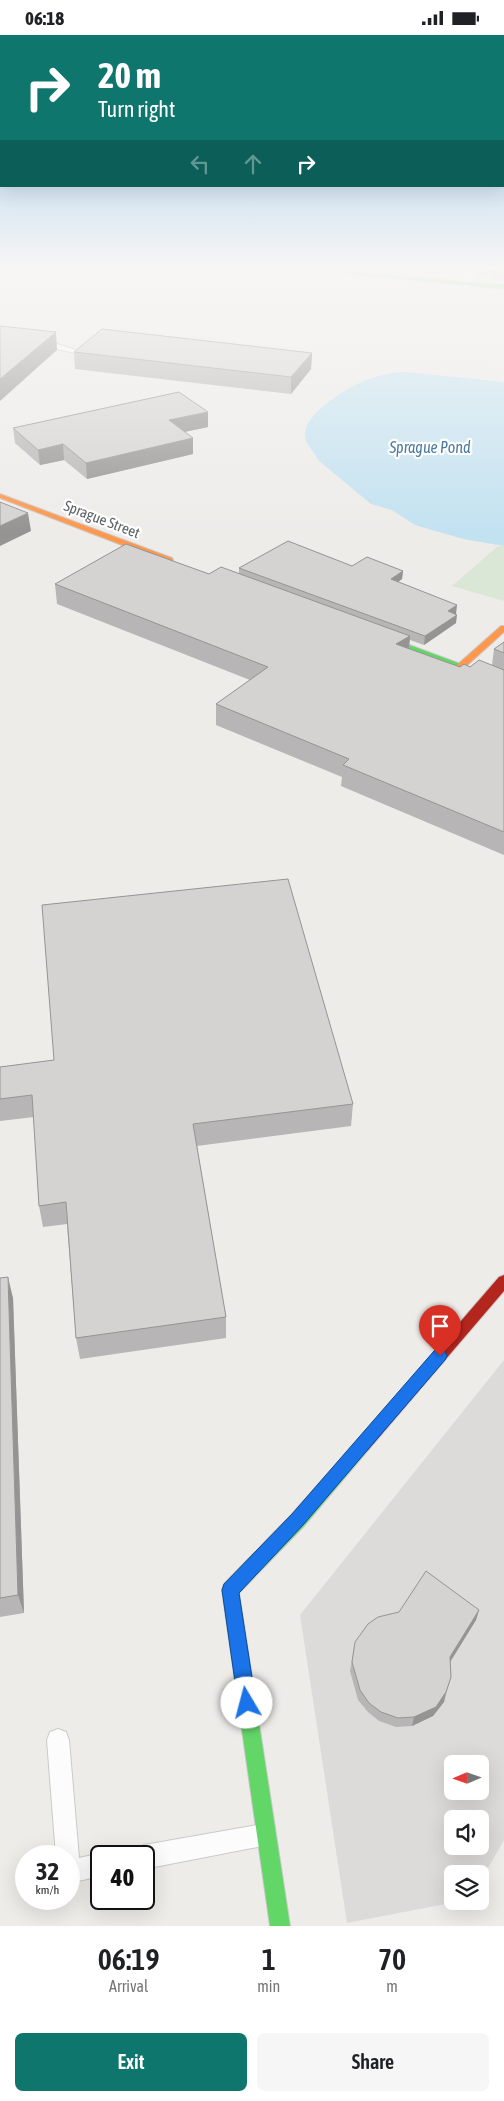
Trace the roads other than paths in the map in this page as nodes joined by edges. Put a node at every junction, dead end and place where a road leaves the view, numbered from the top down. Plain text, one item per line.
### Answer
1 (0, 495) edge
2 (183, 565) edge
3 (504, 628) edge
4 (367, 633) edge
5 (460, 667) junction
6 (504, 683) edge
7 (504, 1281) edge
8 (58, 1740) dead end
9 (266, 1835) junction
10 (67, 1845) edge
11 (155, 1855) edge
12 (280, 1926) edge

1 - 2 street, Sprague Street
3 - 5 street
4 - 5 street
5 - 6 street
7 - 9 street
8 - 10 lane
9 - 11 lane
9 - 12 street

